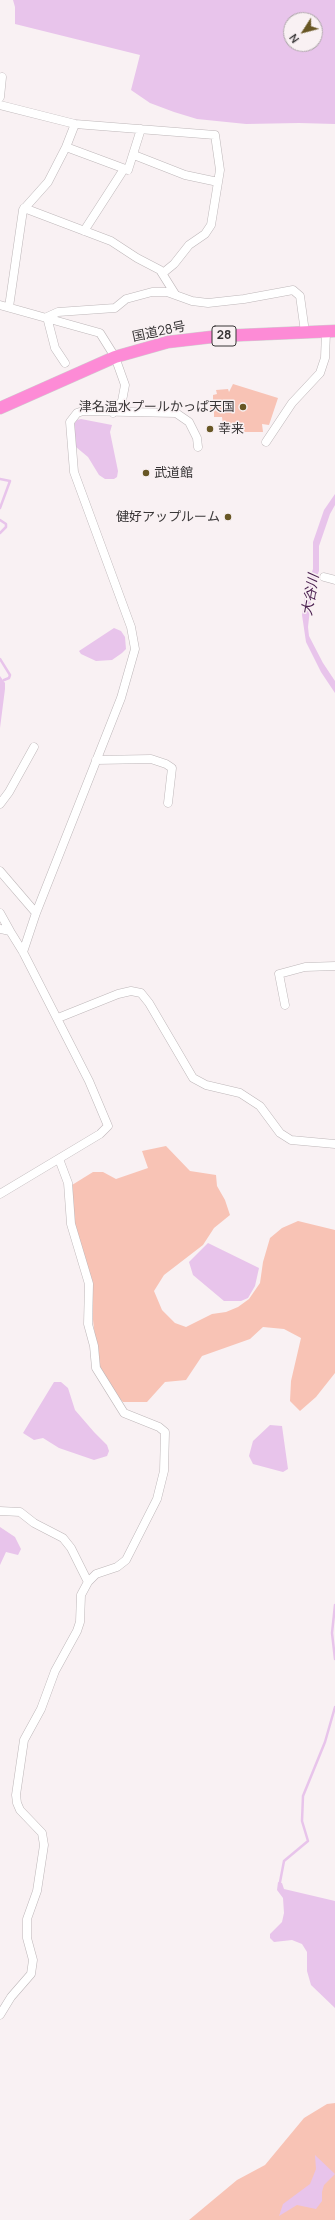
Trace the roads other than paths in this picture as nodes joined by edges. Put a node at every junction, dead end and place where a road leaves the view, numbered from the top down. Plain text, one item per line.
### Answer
1 (2, 77) dead end
2 (0, 97) edge
3 (0, 105) edge
4 (75, 124) junction
5 (141, 129) junction
6 (66, 147) junction
7 (134, 155) junction
8 (124, 169) junction
9 (218, 182) junction
10 (24, 208) junction
11 (84, 231) junction
12 (163, 273) junction
13 (175, 294) junction
14 (0, 305) edge
15 (9, 307) junction
16 (47, 317) junction
17 (331, 331) edge
18 (305, 332) junction
19 (115, 357) junction
20 (65, 363) dead end
21 (0, 408) edge
22 (113, 413) junction
23 (266, 442) dead end
24 (198, 447) dead end
25 (324, 577) dead end
26 (335, 580) edge
27 (34, 746) dead end
28 (96, 760) junction
29 (168, 803) dead end
30 (0, 804) edge
31 (0, 871) edge
32 (0, 913) edge
33 (36, 913) junction
34 (0, 929) edge
35 (10, 931) junction
36 (23, 952) junction
37 (335, 966) edge
38 (285, 1005) dead end
39 (58, 1018) junction
40 (335, 1144) edge
41 (59, 1159) junction
42 (0, 1194) edge
43 (0, 1511) edge
44 (88, 1582) junction
45 (0, 2015) edge

1 - 2 street
3 - 4 street
4 - 5 street
4 - 6 street
5 - 7 street
5 - 9 street
6 - 8 street
6 - 10 street
7 - 8 street
7 - 9 street
8 - 11 street
9 - 12 street
10 - 11 street
10 - 15 street
11 - 12 street
12 - 13 street
13 - 16 street
13 - 18 street
14 - 15 street
15 - 16 street
16 - 19 street
16 - 20 street
17 - 18 highway, 国道28号 / 28
17 - 23 street
18 - 19 highway, 国道28号 / 28
19 - 21 highway, 国道28号 / 28
19 - 22 street
22 - 24 street
22 - 28 street
25 - 26 street
27 - 30 street
28 - 29 street
28 - 33 street
31 - 33 street
32 - 35 street
33 - 36 street
34 - 35 street
35 - 36 street
36 - 39 street
37 - 38 street
39 - 40 street
39 - 41 street
41 - 42 street
41 - 44 street
43 - 44 street
44 - 45 street

